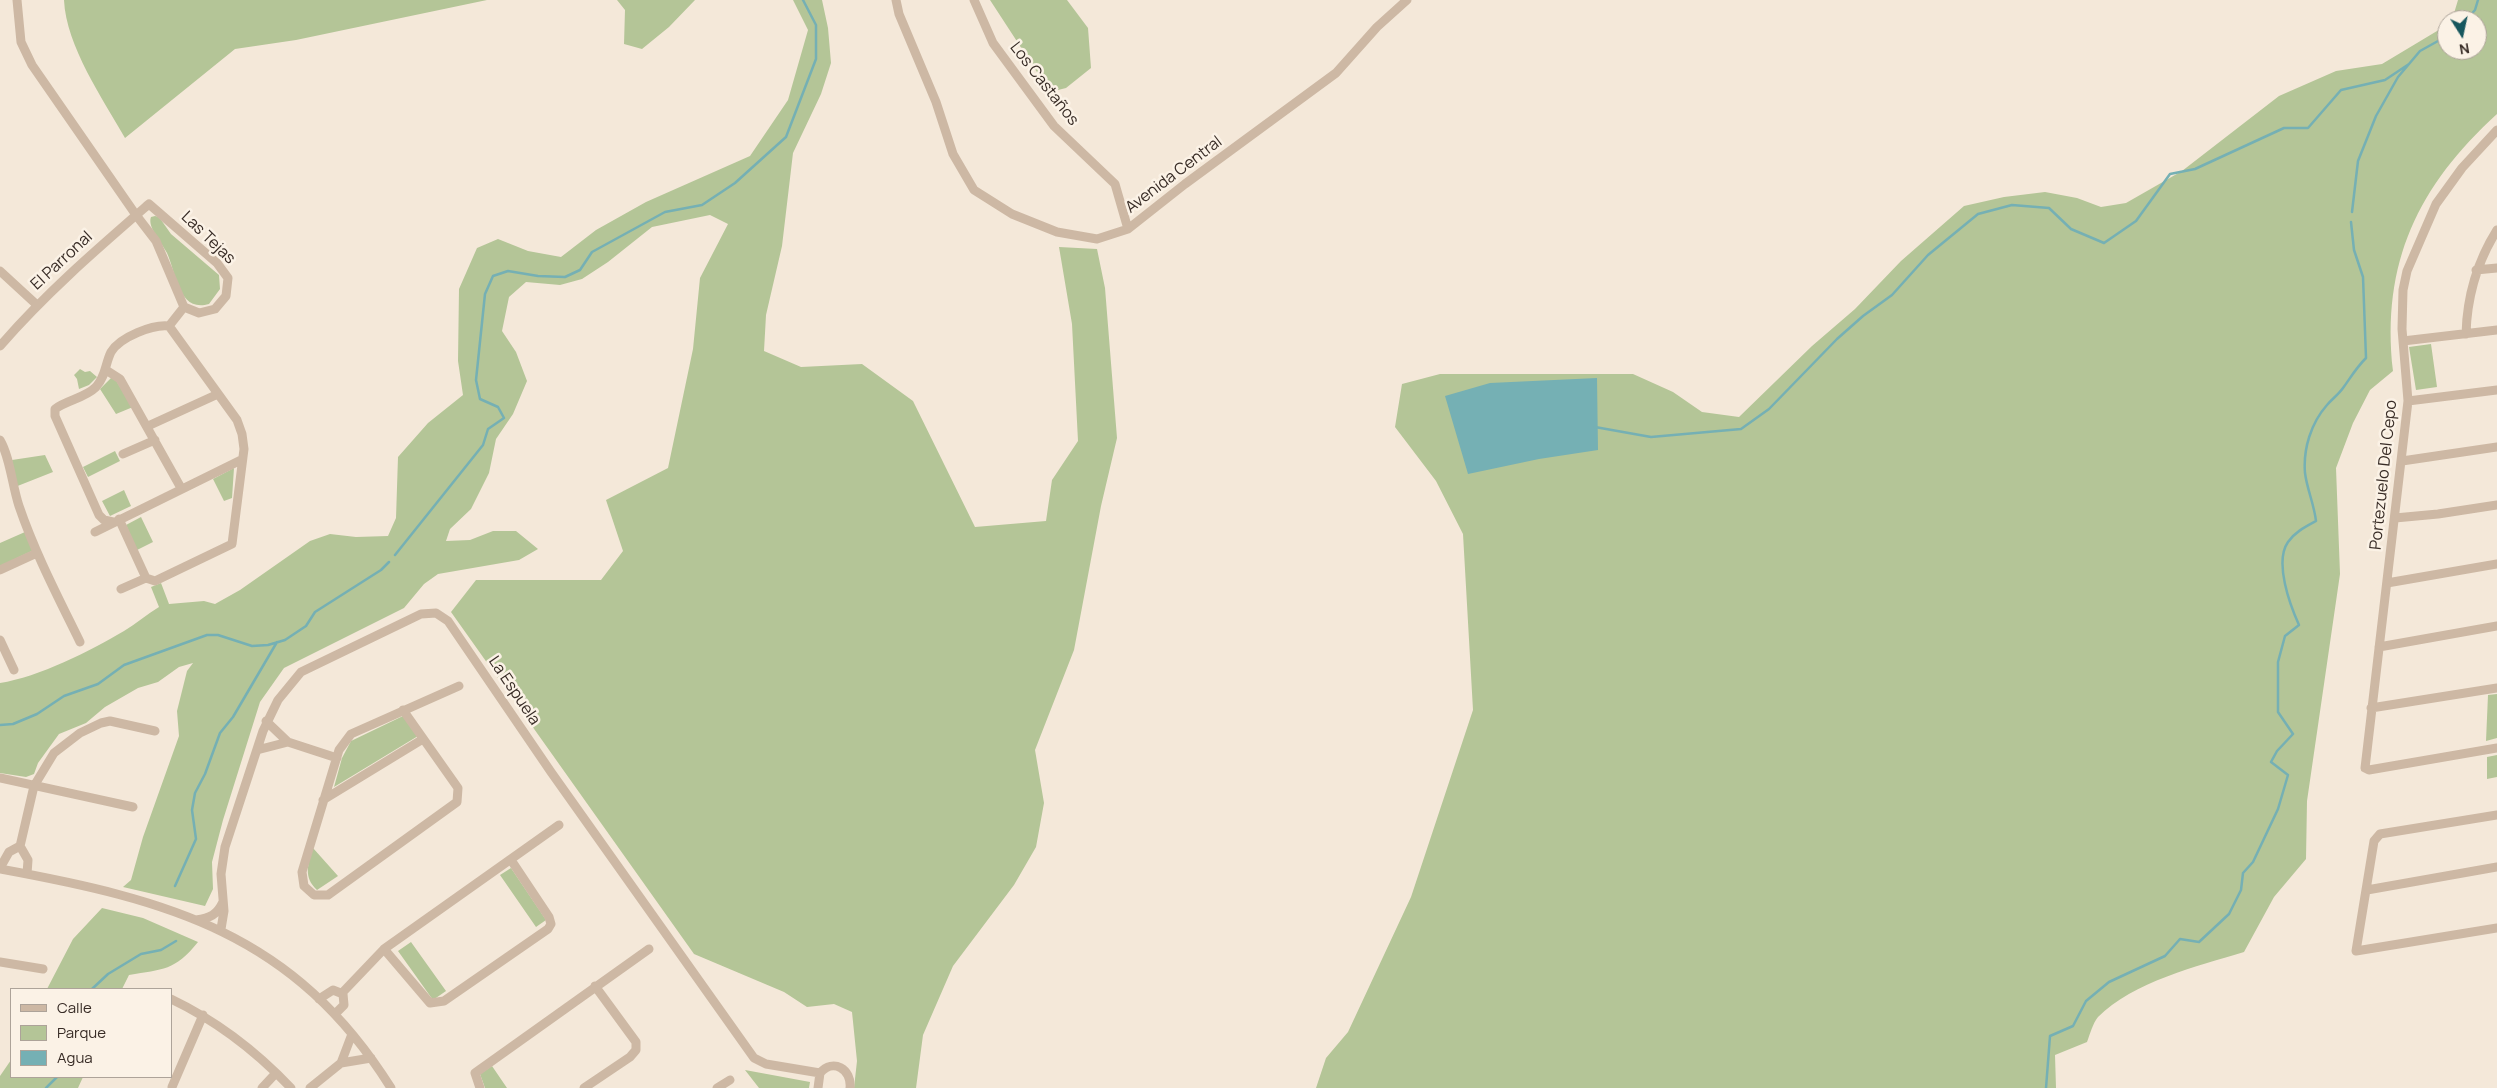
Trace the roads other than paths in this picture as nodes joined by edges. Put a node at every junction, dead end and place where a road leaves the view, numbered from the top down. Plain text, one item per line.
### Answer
1 (17, 0) edge
2 (896, 0) edge
3 (974, 0) edge
4 (1407, 0) edge
5 (2497, 130) edge
6 (149, 204) joint
7 (136, 215) junction
8 (1128, 229) junction
9 (2497, 230) edge
10 (2497, 268) edge
11 (2476, 270) junction
12 (0, 271) edge
13 (37, 305) junction
14 (184, 307) junction
15 (169, 326) junction
16 (2497, 330) edge
17 (2466, 334) junction
18 (2403, 341) junction
19 (0, 346) edge
20 (106, 370) junction
21 (2497, 390) edge
22 (218, 394) junction
23 (2408, 402) junction
24 (148, 426) junction
25 (0, 440) edge
26 (155, 440) junction
27 (2497, 446) edge
28 (124, 454) dead end
29 (2, 458) edge
30 (241, 460) junction
31 (2402, 462) junction
32 (181, 488) junction
33 (2497, 505) edge
34 (2395, 518) junction
35 (116, 521) junction
36 (95, 532) dead end
37 (37, 553) junction
38 (2497, 564) edge
39 (0, 570) edge
40 (146, 578) junction
41 (2387, 583) junction
42 (121, 589) dead end
43 (2497, 626) edge
44 (0, 640) edge
45 (80, 642) dead end
46 (2379, 647) junction
47 (14, 670) dead end
48 (459, 686) dead end
49 (2497, 688) edge
50 (2372, 708) junction
51 (403, 710) junction
52 (266, 721) junction
53 (155, 731) dead end
54 (423, 739) junction
55 (288, 742) junction
56 (2497, 748) edge
57 (257, 750) junction
58 (337, 758) junction
59 (0, 778) edge
60 (34, 786) junction
61 (323, 800) junction
62 (133, 807) dead end
63 (2497, 815) edge
64 (559, 825) dead end
65 (20, 846) junction
66 (511, 860) junction
67 (2497, 867) edge
68 (0, 868) edge
69 (27, 874) junction
70 (2367, 890) junction
71 (223, 902) junction
72 (195, 920) junction
73 (2497, 928) edge
74 (221, 930) junction
75 (649, 948) dead end
76 (384, 949) junction
77 (0, 962) edge
78 (43, 969) dead end
79 (594, 986) junction
80 (342, 993) junction
81 (172, 999) edge
82 (319, 999) junction
83 (335, 1014) junction
84 (203, 1015) junction
85 (352, 1034) junction
86 (371, 1058) junction
87 (341, 1063) junction
88 (276, 1072) junction
89 (820, 1072) junction
90 (730, 1080) dead end
91 (172, 1087) dead end
92 (262, 1088) edge
93 (291, 1088) edge
94 (310, 1088) edge
95 (391, 1088) edge
96 (480, 1088) edge
97 (584, 1088) edge
98 (717, 1088) edge
99 (818, 1088) edge
100 (850, 1088) edge

1 - 7 street
2 - 8 street, Avenida Central
3 - 8 street, Los Castaños
4 - 8 street, Avenida Central
5 - 18 street, Portezuelo Del Cepo
6 - 7 street, El Parronal
6 - 14 street, Las Tejas
7 - 13 street, El Parronal
7 - 14 street
9 - 11 street
10 - 11 street
11 - 17 street
12 - 13 street
13 - 19 street, El Parronal
14 - 15 street
15 - 20 street
15 - 22 street
16 - 17 street
17 - 18 street
18 - 23 street, Portezuelo Del Cepo
20 - 24 street
20 - 35 street
21 - 23 street
22 - 24 street
22 - 30 street
23 - 31 street, Portezuelo Del Cepo
24 - 26 street
25 - 29 street
26 - 28 street
26 - 32 street
27 - 31 street
29 - 37 street
30 - 32 street
30 - 40 street
31 - 34 street, Portezuelo Del Cepo
32 - 35 street
33 - 34 street
34 - 41 street, Portezuelo Del Cepo
35 - 36 street
35 - 40 street
37 - 39 street
37 - 45 street
38 - 41 street
40 - 42 street
41 - 46 street, Portezuelo Del Cepo
43 - 46 street
44 - 47 street
46 - 50 street, Portezuelo Del Cepo
48 - 51 street
49 - 50 street
50 - 56 street, Portezuelo Del Cepo
51 - 54 street
51 - 58 street
52 - 55 street
52 - 57 street, La Espuela
52 - 89 street, La Espuela
53 - 60 street
54 - 61 street
54 - 61 street
55 - 57 street
55 - 58 street
57 - 71 street, La Espuela
58 - 61 street
59 - 60 street
60 - 62 street
60 - 65 street
63 - 70 street
64 - 66 street
65 - 68 street
65 - 69 street
66 - 76 street
66 - 76 street
67 - 70 street
68 - 69 street
69 - 72 street
70 - 73 street
71 - 72 street
71 - 74 street, La Espuela
72 - 74 street
74 - 82 street
75 - 79 street
76 - 80 street
77 - 78 street
79 - 96 street
79 - 97 street
80 - 82 street
80 - 83 street
81 - 84 street
82 - 83 street
83 - 85 street
84 - 88 street
84 - 91 street
85 - 86 street
85 - 87 street
86 - 87 street
86 - 95 street
87 - 94 street
88 - 92 street
88 - 93 street
89 - 99 street
89 - 100 street
90 - 98 street

